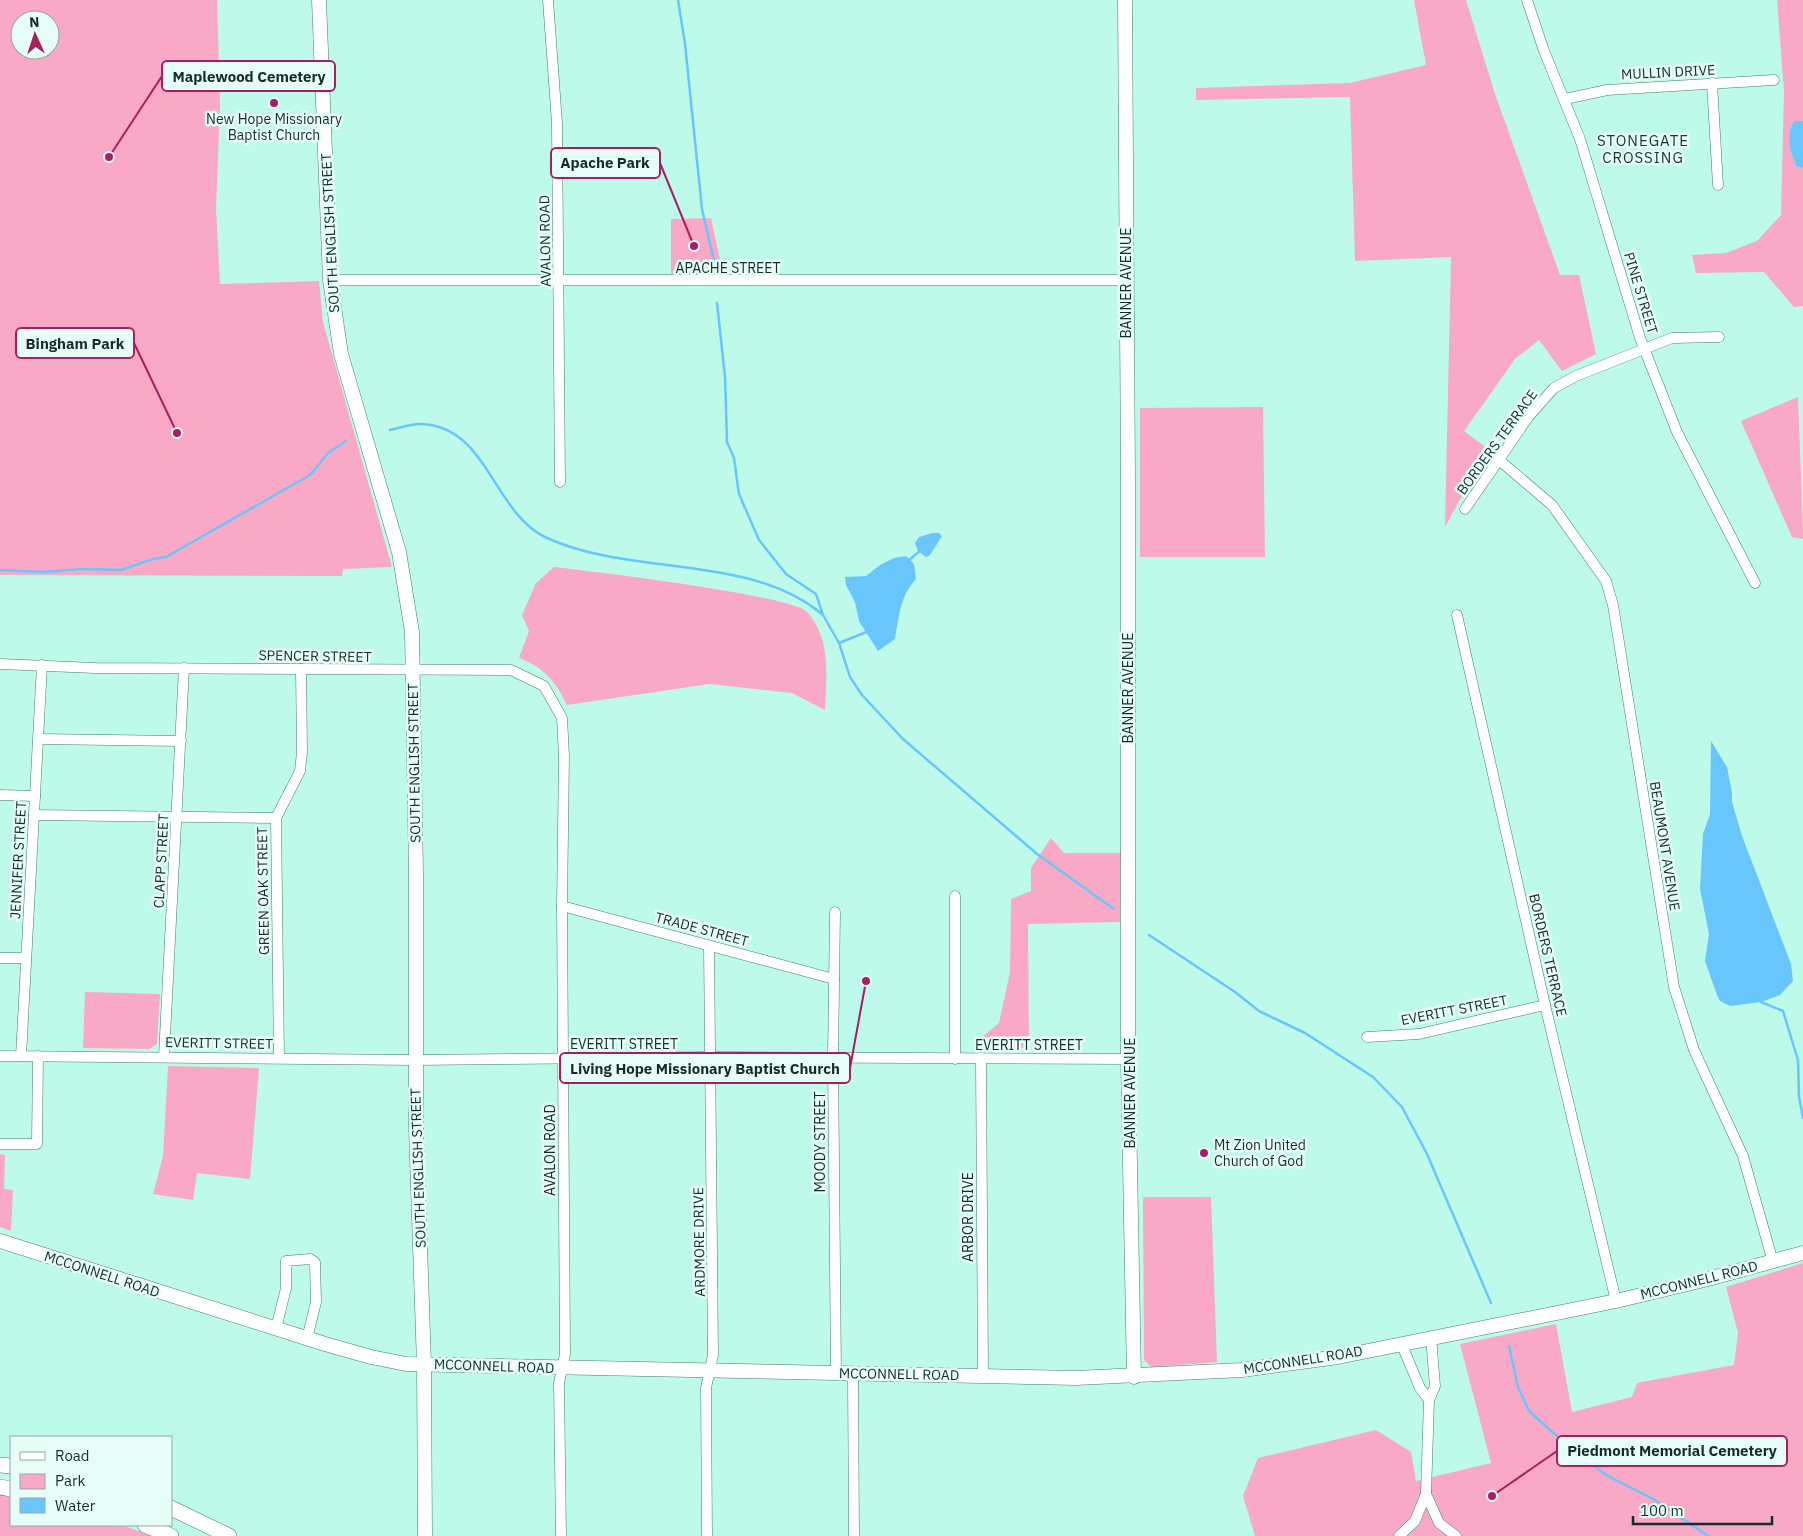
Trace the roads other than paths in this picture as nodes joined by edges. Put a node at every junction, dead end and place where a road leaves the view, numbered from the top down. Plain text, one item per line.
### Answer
1 (319, 0) edge
2 (548, 0) edge
3 (1125, 0) edge
4 (1527, 0) edge
5 (1774, 80) dead end
6 (1712, 83) junction
7 (1565, 99) junction
8 (1718, 185) dead end
9 (330, 280) junction
10 (560, 280) junction
11 (1125, 280) junction
12 (1719, 337) dead end
13 (1644, 348) junction
14 (1498, 460) junction
15 (560, 482) dead end
16 (1464, 509) dead end
17 (1755, 583) dead end
18 (1457, 615) dead end
19 (0, 664) edge
20 (42, 665) junction
21 (184, 668) junction
22 (300, 669) junction
23 (413, 671) junction
24 (39, 739) junction
25 (181, 741) junction
26 (564, 762) joint
27 (0, 795) edge
28 (35, 796) junction
29 (34, 815) junction
30 (177, 817) junction
31 (276, 818) junction
32 (955, 896) dead end
33 (562, 906) junction
34 (835, 912) dead end
35 (710, 946) junction
36 (0, 958) edge
37 (26, 958) junction
38 (834, 978) junction
39 (1545, 1006) junction
40 (1367, 1037) dead end
41 (0, 1056) edge
42 (21, 1056) junction
43 (38, 1056) junction
44 (164, 1056) junction
45 (711, 1057) junction
46 (279, 1058) junction
47 (563, 1058) junction
48 (833, 1058) junction
49 (955, 1058) junction
50 (982, 1058) junction
51 (1128, 1059) junction
52 (415, 1060) junction
53 (0, 1144) edge
54 (0, 1242) edge
55 (1803, 1253) edge
56 (1773, 1262) junction
57 (1616, 1301) junction
58 (276, 1329) junction
59 (1431, 1337) junction
60 (307, 1339) junction
61 (1402, 1343) junction
62 (424, 1364) junction
63 (562, 1368) junction
64 (710, 1370) junction
65 (836, 1372) junction
66 (854, 1373) junction
67 (983, 1375) junction
68 (1134, 1377) junction
69 (1429, 1400) junction
70 (1426, 1494) junction
71 (172, 1508) edge
72 (147, 1526) edge
73 (171, 1536) edge
74 (229, 1536) edge
75 (425, 1536) edge
76 (561, 1536) edge
77 (707, 1536) edge
78 (854, 1536) edge
79 (1399, 1536) edge
80 (1456, 1536) edge

1 - 9 street, SOUTH ENGLISH STREET
2 - 10 street, AVALON ROAD
3 - 11 street, BANNER AVENUE
4 - 7 street, PINE STREET
5 - 6 street, MULLIN DRIVE
6 - 7 street, MULLIN DRIVE
6 - 8 street
7 - 13 street, PINE STREET
9 - 10 street, APACHE STREET
9 - 23 street, SOUTH ENGLISH STREET
10 - 11 street, APACHE STREET
10 - 15 street, AVALON ROAD
11 - 51 street, BANNER AVENUE
12 - 13 street, BORDERS TERRACE
13 - 14 street, BORDERS TERRACE
13 - 17 street, PINE STREET
14 - 16 street, BORDERS TERRACE
14 - 56 street, BEAUMONT AVENUE
18 - 39 street, BORDERS TERRACE
19 - 20 street, SPENCER STREET
20 - 21 street, SPENCER STREET
20 - 24 street, JENNIFER STREET
21 - 22 street, SPENCER STREET
21 - 25 street, CLAPP STREET
22 - 23 street, SPENCER STREET
22 - 31 street, GREEN OAK STREET
23 - 26 street, SPENCER STREET
23 - 52 street, SOUTH ENGLISH STREET
24 - 25 street
24 - 28 street, JENNIFER STREET
25 - 30 street, CLAPP STREET
26 - 33 street, AVALON ROAD
27 - 28 street
28 - 29 street, JENNIFER STREET
29 - 30 street
29 - 37 street, JENNIFER STREET
30 - 31 street
30 - 44 street, CLAPP STREET
31 - 46 street, GREEN OAK STREET
32 - 49 street
33 - 35 street, TRADE STREET
33 - 47 street, AVALON ROAD
34 - 38 street, MOODY STREET
35 - 38 street, TRADE STREET
35 - 45 street, ARDMORE DRIVE
36 - 37 street
37 - 42 street, JENNIFER STREET
38 - 48 street, MOODY STREET
39 - 40 street, EVERITT STREET
39 - 57 street, BORDERS TERRACE
41 - 42 street, EVERITT STREET
42 - 43 street, EVERITT STREET
43 - 44 street, EVERITT STREET
43 - 53 street
44 - 46 street, EVERITT STREET
45 - 47 street, EVERITT STREET
45 - 48 street, EVERITT STREET
45 - 64 street, ARDMORE DRIVE
46 - 52 street, EVERITT STREET
47 - 52 street, EVERITT STREET
47 - 63 street, AVALON ROAD
48 - 49 street, EVERITT STREET
48 - 65 street, MOODY STREET
49 - 50 street, EVERITT STREET
50 - 51 street, EVERITT STREET
50 - 67 street, ARBOR DRIVE
51 - 68 street, BANNER AVENUE
52 - 62 street, SOUTH ENGLISH STREET
54 - 58 street, MCCONNELL ROAD
55 - 56 street, MCCONNELL ROAD
56 - 57 street, MCCONNELL ROAD
57 - 59 street, MCCONNELL ROAD
58 - 60 street, MCCONNELL ROAD
58 - 60 street
59 - 61 street, MCCONNELL ROAD
59 - 69 street
60 - 62 street, MCCONNELL ROAD
61 - 68 street, MCCONNELL ROAD
61 - 69 street
62 - 63 street, MCCONNELL ROAD
62 - 75 street, SOUTH ENGLISH STREET
63 - 64 street, MCCONNELL ROAD
63 - 76 street, AVALON ROAD
64 - 65 street, MCCONNELL ROAD
64 - 77 street, ARDMORE DRIVE
65 - 66 street, MCCONNELL ROAD
66 - 67 street, MCCONNELL ROAD
66 - 78 street
67 - 68 street, MCCONNELL ROAD
69 - 70 street
70 - 79 street
70 - 80 street
71 - 74 main road
72 - 73 main road

